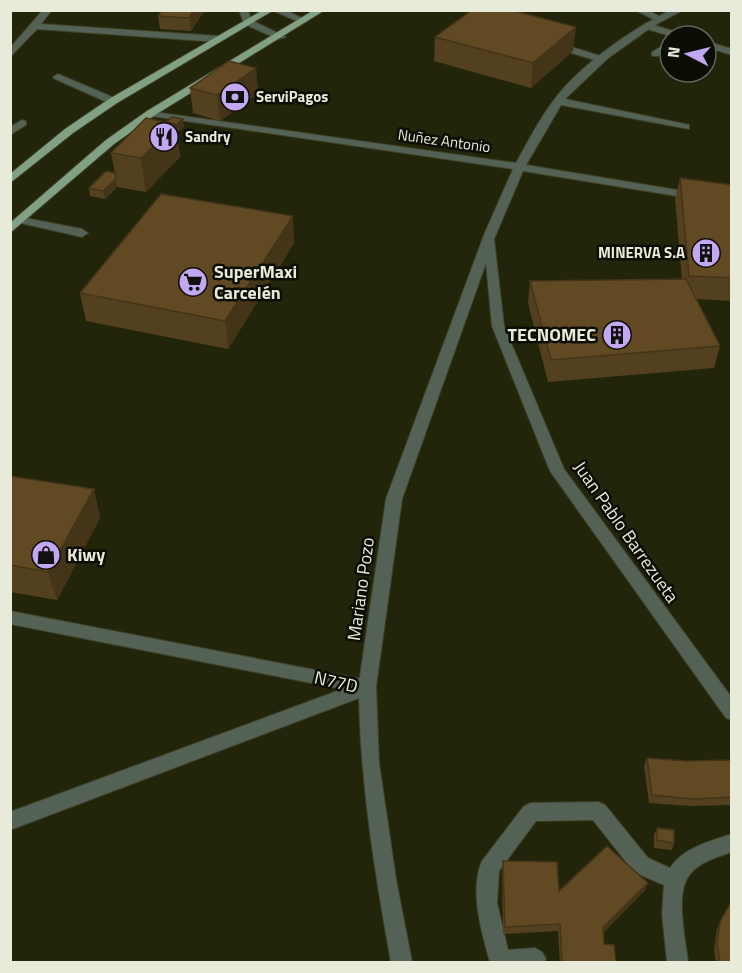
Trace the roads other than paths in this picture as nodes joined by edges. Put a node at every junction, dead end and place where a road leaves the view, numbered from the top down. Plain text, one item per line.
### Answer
1 (48, 10) edge
2 (243, 10) edge
3 (270, 10) edge
4 (276, 10) edge
5 (321, 10) edge
6 (639, 10) edge
7 (679, 10) edge
8 (660, 19) junction
9 (304, 21) junction
10 (247, 22) junction
11 (35, 26) junction
12 (647, 26) junction
13 (658, 29) edge
14 (281, 36) junction
15 (545, 38) edge
16 (218, 39) junction
17 (658, 52) edge
18 (10, 54) edge
19 (655, 54) dead end
20 (605, 56) junction
21 (58, 77) dead end
22 (113, 101) junction
23 (558, 101) junction
24 (151, 113) junction
25 (22, 123) dead end
26 (685, 127) dead end
27 (10, 132) edge
28 (519, 168) junction
29 (10, 180) edge
30 (732, 202) edge
31 (21, 220) junction
32 (10, 230) edge
33 (82, 233) dead end
34 (490, 235) junction
35 (10, 617) edge
36 (367, 687) junction
37 (732, 713) edge
38 (10, 820) edge
39 (732, 843) edge
40 (676, 882) junction
41 (535, 959) dead end
42 (402, 963) edge
43 (678, 963) edge

1 - 11 street
2 - 10 street
3 - 10 main road
4 - 9 street
5 - 9 main road
6 - 8 street
7 - 8 street, Juan Pablo Barrezueta
8 - 12 street, Juan Pablo Barrezueta
9 - 14 main road
10 - 14 street
10 - 16 main road
11 - 16 street
11 - 18 street
12 - 13 street
12 - 20 street, Juan Pablo Barrezueta
14 - 24 main road
15 - 20 street
16 - 22 main road
17 - 19 street
20 - 23 street, Juan Pablo Barrezueta
21 - 22 street
22 - 29 main road
23 - 26 street
23 - 28 street, Juan Pablo Barrezueta
24 - 28 street, Nuñez Antonio
24 - 31 main road
25 - 27 street
28 - 30 street, Nuñez Antonio
28 - 34 street, Juan Pablo Barrezueta
31 - 32 main road
31 - 33 street
34 - 36 street, Mariano Pozo
34 - 37 street, Juan Pablo Barrezueta
35 - 36 street, N77D
36 - 38 street, N77D
36 - 42 street, Mariano Pozo
39 - 40 street
40 - 41 street
40 - 43 street

